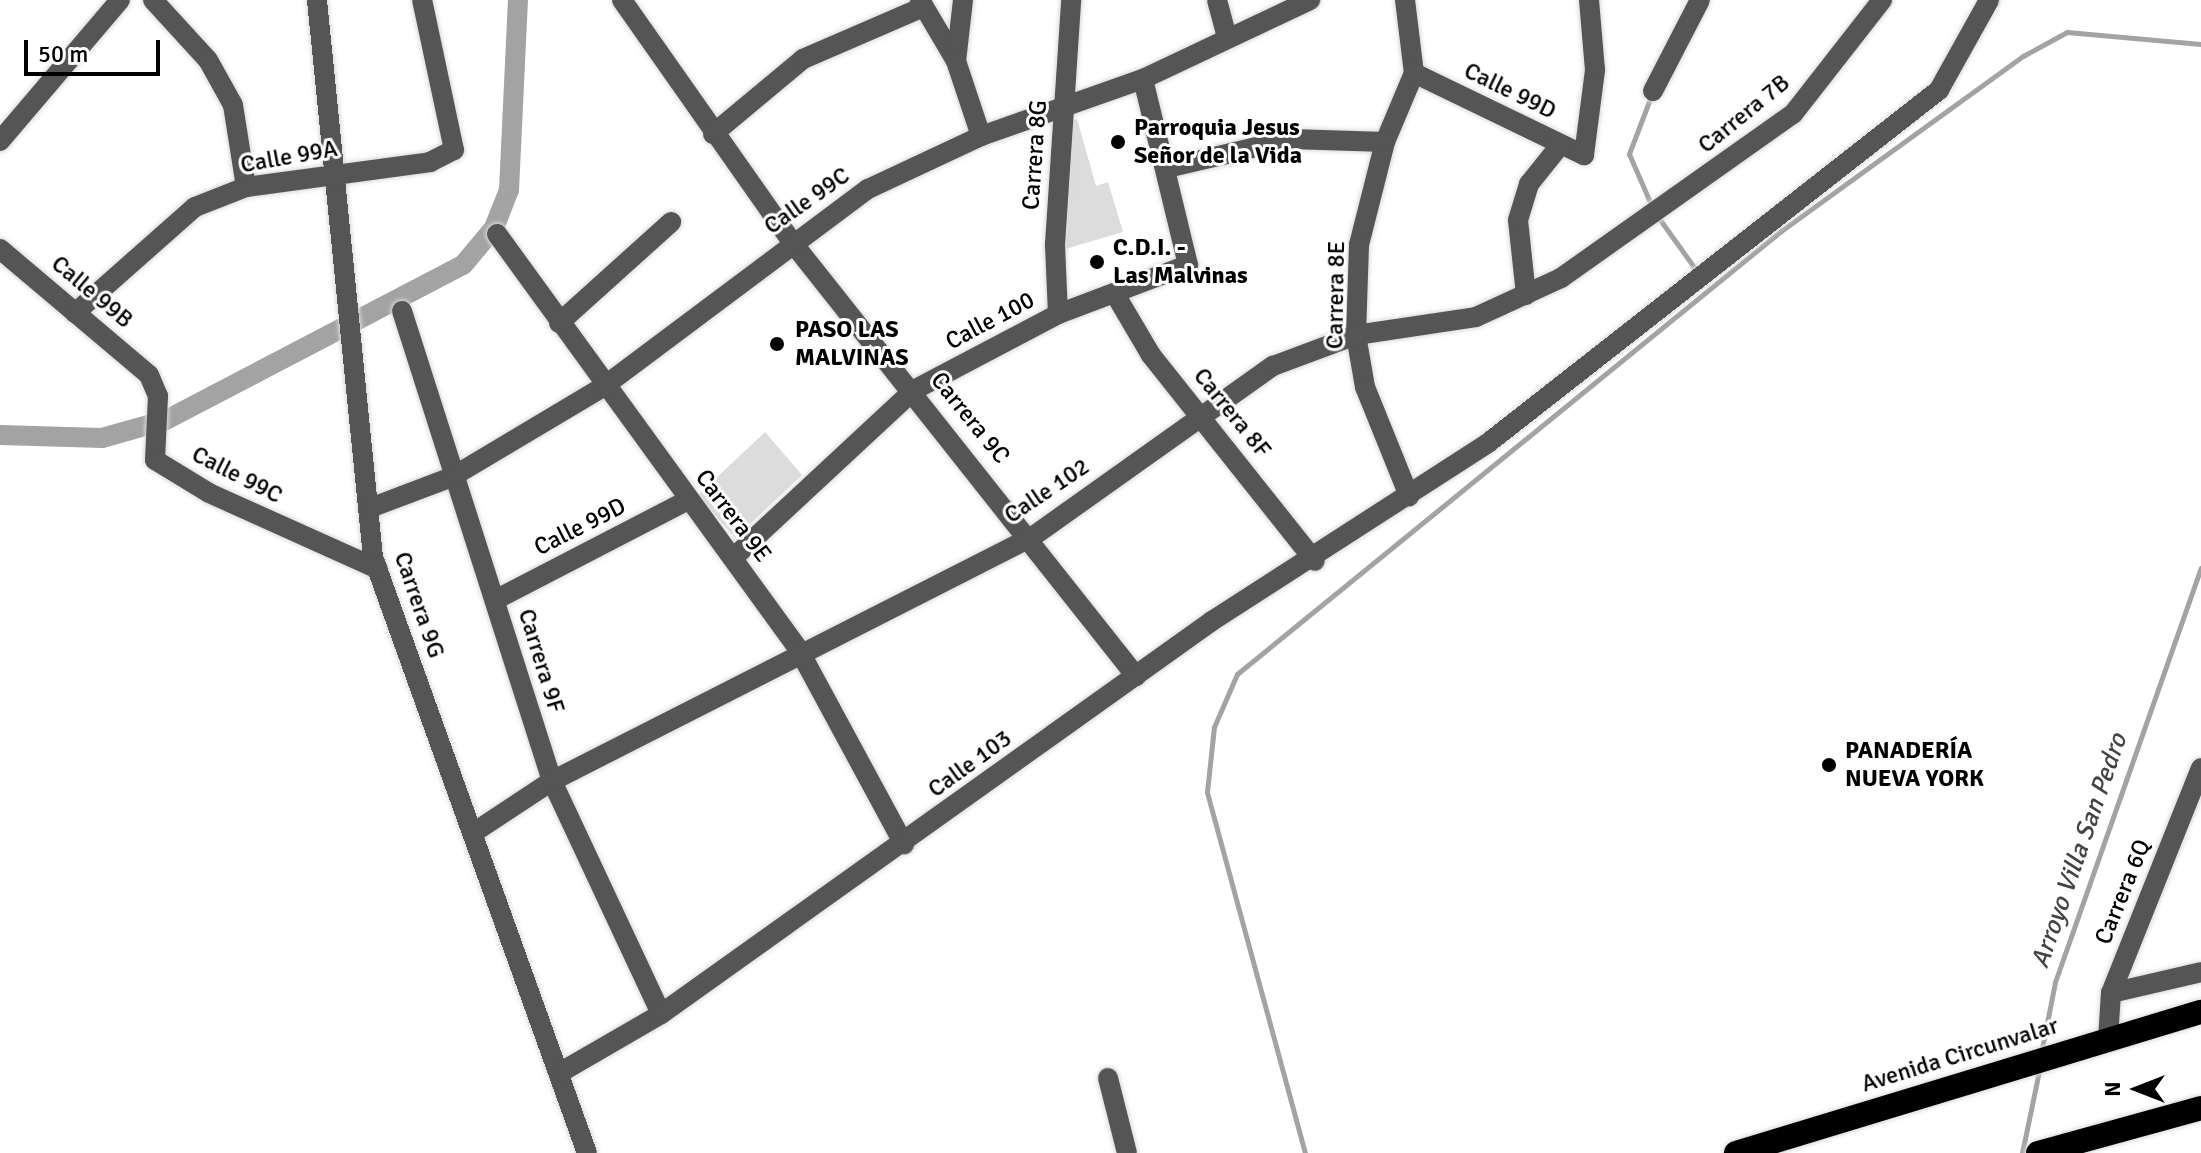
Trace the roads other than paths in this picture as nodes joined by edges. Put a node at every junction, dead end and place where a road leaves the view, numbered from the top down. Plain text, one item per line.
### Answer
1 (120, 0) edge
2 (153, 0) edge
3 (317, 0) edge
4 (422, 0) edge
5 (622, 0) edge
6 (1071, 0) edge
7 (1217, 0) edge
8 (1310, 0) edge
9 (1405, 0) edge
10 (1589, 0) edge
11 (1700, 0) edge
12 (1882, 0) edge
13 (1989, 0) edge
14 (962, 9) edge
15 (925, 10) edge
16 (1226, 34) junction
17 (956, 61) junction
18 (1414, 73) junction
19 (1143, 79) junction
20 (1653, 91) dead end
21 (1065, 109) junction
22 (713, 134) junction
23 (981, 136) junction
24 (0, 141) edge
25 (1385, 142) junction
26 (1561, 144) junction
27 (1167, 168) junction
28 (340, 173) junction
29 (246, 187) junction
30 (1656, 213) joint
31 (671, 222) dead end
32 (497, 234) dead end
33 (792, 242) junction
34 (0, 249) edge
35 (1115, 294) junction
36 (1526, 295) junction
37 (402, 311) dead end
38 (75, 313) junction
39 (1058, 314) junction
40 (559, 323) junction
41 (1356, 335) junction
42 (149, 375) joint
43 (603, 387) junction
44 (914, 390) junction
45 (1200, 414) junction
46 (452, 477) junction
47 (1409, 496) junction
48 (688, 500) junction
49 (370, 508) junction
50 (1032, 537) junction
51 (733, 558) junction
52 (1315, 561) junction
53 (378, 569) junction
54 (495, 600) junction
55 (799, 650) junction
56 (1136, 676) junction
57 (2201, 768) edge
58 (552, 781) junction
59 (473, 833) junction
60 (904, 844) junction
61 (2201, 972) edge
62 (2111, 993) junction
63 (2201, 1012) edge
64 (661, 1014) junction
65 (2108, 1039) junction
66 (561, 1072) junction
67 (1108, 1078) dead end
68 (2201, 1108) edge
69 (587, 1153) edge
70 (1127, 1153) edge
71 (1736, 1153) edge
72 (2038, 1153) edge

1 - 24 street
2 - 29 street
3 - 28 street, Carrera 9G
4 - 28 street, Calle 99A
5 - 22 street, Carrera 9C
6 - 21 street, Carrera 8G
7 - 16 street
8 - 16 street, Calle 99C
9 - 18 street, Carrera 8E
10 - 26 street, Calle 99D
11 - 20 street
12 - 30 street, Carrera 7B
13 - 47 street, Calle 103
14 - 15 street
14 - 17 street
15 - 17 street
15 - 22 street
16 - 19 street, Calle 99C
17 - 23 street
18 - 25 street, Carrera 8E
18 - 26 street, Calle 99D
19 - 21 street, Calle 99C
19 - 27 street
21 - 23 street, Calle 99C
21 - 39 street, Carrera 8G
22 - 33 street, Carrera 9C
23 - 33 street, Calle 99C
25 - 27 street
25 - 41 street, Carrera 8E
26 - 36 street
27 - 35 street, Calle 100
28 - 29 street, Calle 99A
28 - 49 street, Carrera 9G
29 - 38 street, Calle 99A
30 - 36 street, Calle 102
31 - 40 street
32 - 40 street, Carrera 9E
33 - 43 street, Calle 99C
33 - 44 street, Carrera 9C
34 - 38 street, Calle 99B
35 - 39 street, Calle 100
35 - 45 street, Carrera 8F
36 - 41 street, Calle 102
37 - 46 street, Carrera 9F
38 - 42 street, Calle 99B
39 - 44 street, Calle 100
40 - 43 street, Carrera 9E
41 - 45 street, Calle 102
41 - 47 street, Carrera 8E
42 - 53 street, Calle 99C
43 - 46 street, Calle 99C
43 - 48 street, Carrera 9E
44 - 50 street, Carrera 9C
44 - 51 street, Calle 100
45 - 50 street, Calle 102
45 - 52 street, Carrera 8F
46 - 49 street, Calle 99C
46 - 54 street, Carrera 9F
47 - 52 street, Calle 103
48 - 51 street, Carrera 9E
48 - 54 street, Calle 99D
49 - 53 street, Carrera 9G
50 - 55 street, Calle 102
50 - 56 street, Carrera 9C
51 - 55 street, Carrera 9E
52 - 56 street, Calle 103
53 - 59 street, Carrera 9G
54 - 58 street, Carrera 9F
55 - 58 street, Calle 102
55 - 60 street, Carrera 9E
56 - 60 street, Calle 103
57 - 62 street, Carrera 6Q
58 - 59 street, Calle 102
58 - 64 street, Carrera 9F
59 - 66 street, Carrera 9G
60 - 64 street, Calle 103
61 - 62 street
62 - 65 street, Carrera 6Q
63 - 65 highway, Avenida Circunvalar
64 - 66 street, Calle 103
65 - 71 highway, Avenida Circunvalar
66 - 69 street, Carrera 9G
67 - 70 street
68 - 72 highway

